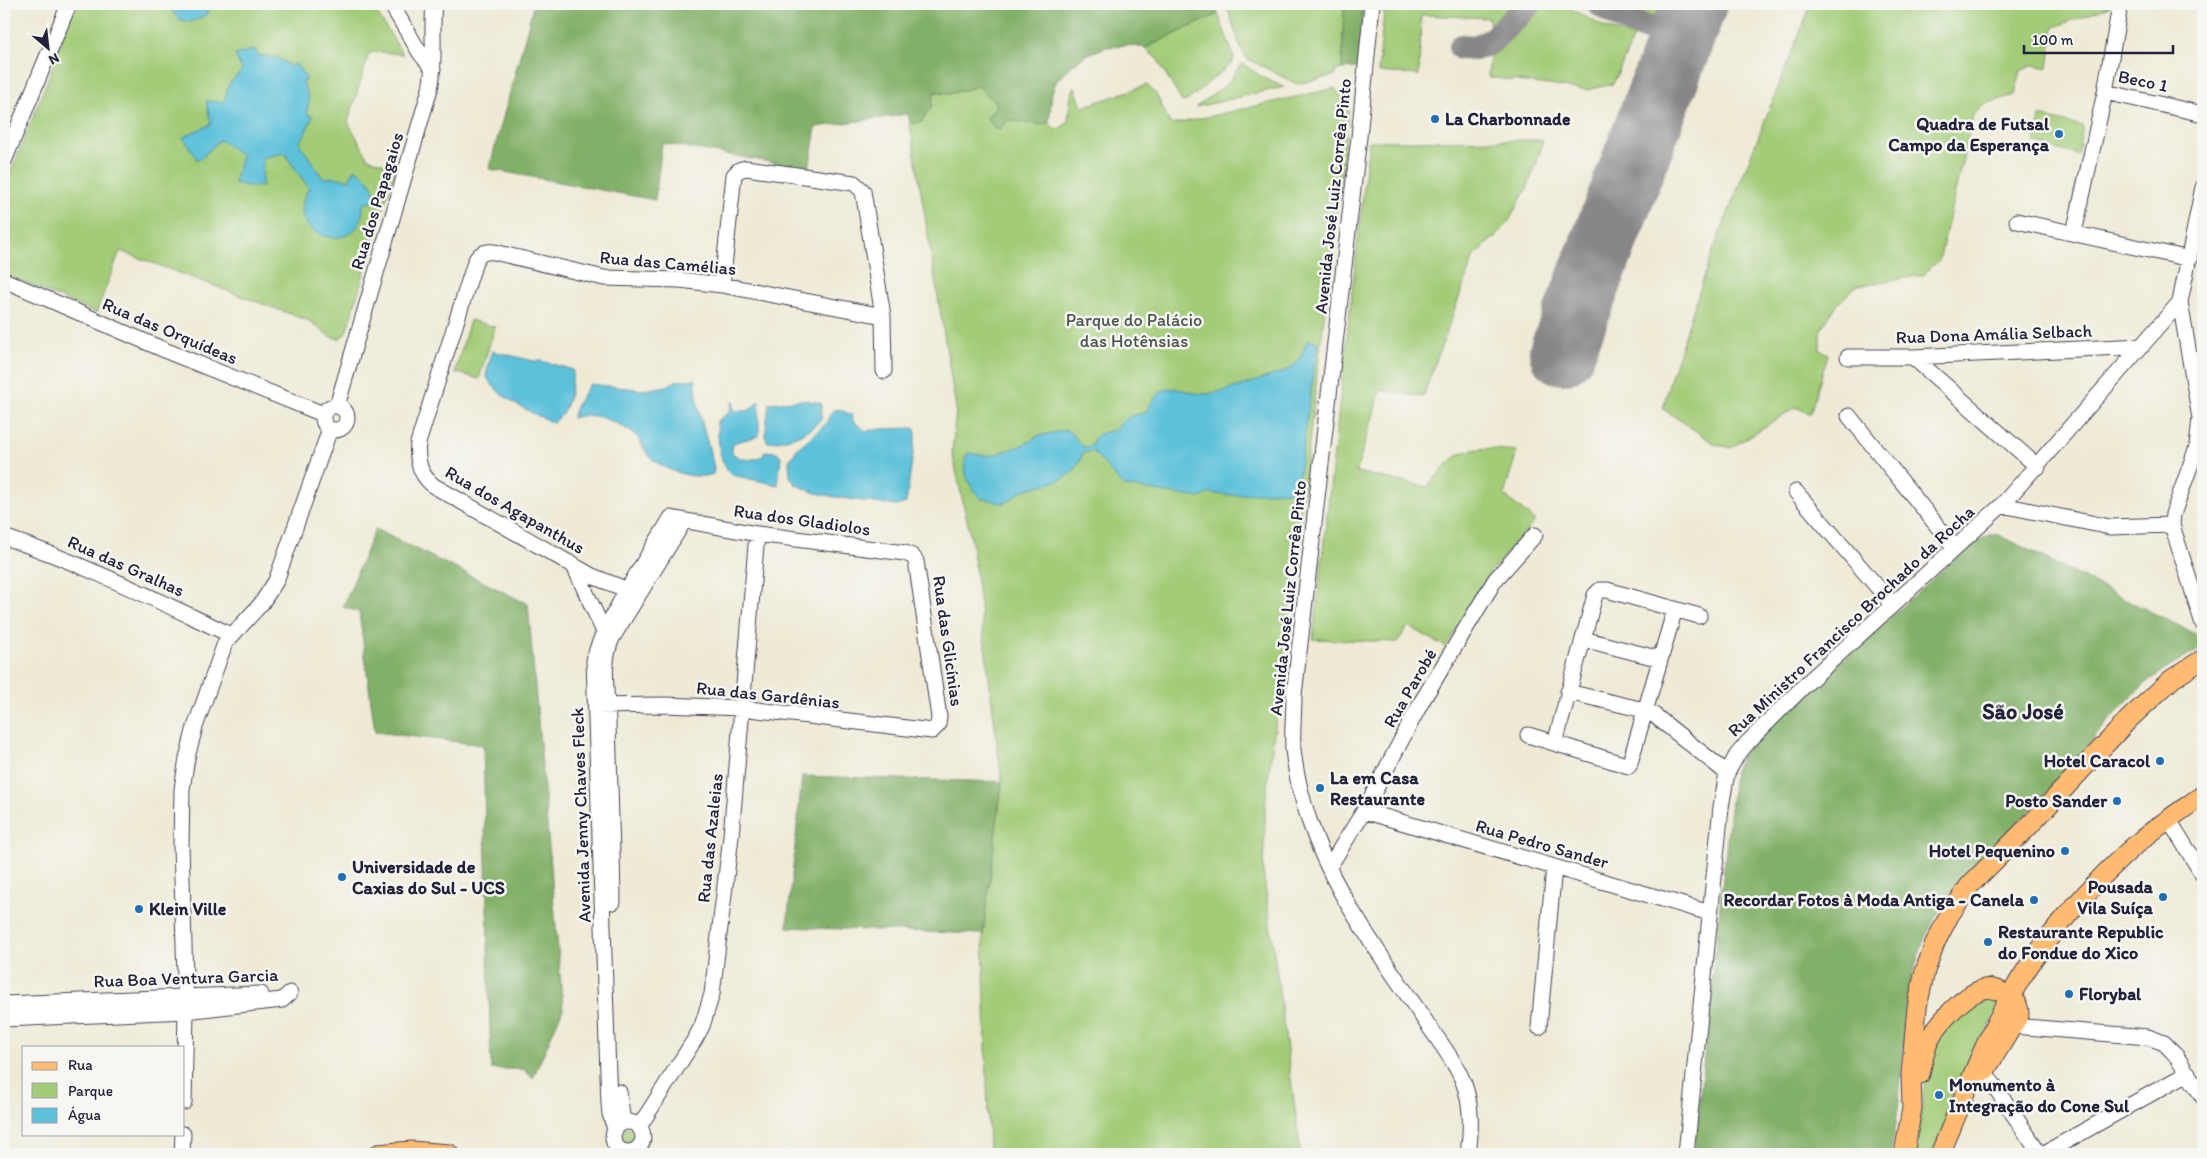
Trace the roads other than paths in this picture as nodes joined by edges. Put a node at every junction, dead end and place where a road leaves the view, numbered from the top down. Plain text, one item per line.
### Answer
1 (69, 4) edge
2 (391, 4) edge
3 (434, 4) edge
4 (1372, 4) edge
5 (2120, 5) dead end
6 (432, 23) junction
7 (406, 29) junction
8 (433, 69) junction
9 (2105, 92) junction
10 (2203, 114) edge
11 (4, 161) edge
12 (2203, 187) edge
13 (2017, 221) dead end
14 (2074, 233) junction
15 (480, 254) joint
16 (2190, 259) junction
17 (4, 280) edge
18 (722, 285) junction
19 (2180, 302) junction
20 (883, 316) junction
21 (2142, 346) junction
22 (1848, 357) dead end
23 (1913, 357) junction
24 (2196, 357) edge
25 (884, 370) dead end
26 (337, 406) junction
27 (323, 414) junction
28 (1849, 416) dead end
29 (330, 429) junction
30 (2038, 466) junction
31 (2197, 468) edge
32 (1796, 492) dead end
33 (2002, 505) junction
34 (677, 520) joint
35 (2172, 525) junction
36 (757, 534) junction
37 (1535, 535) dead end
38 (4, 537) edge
39 (1955, 548) junction
40 (914, 558) joint
41 (573, 564) junction
42 (633, 592) junction
43 (1892, 604) junction
44 (1675, 609) junction
45 (1699, 616) dead end
46 (2203, 624) edge
47 (231, 635) junction
48 (608, 635) junction
49 (1583, 639) junction
50 (1660, 659) junction
51 (2203, 659) edge
52 (1568, 692) junction
53 (602, 706) junction
54 (741, 708) junction
55 (1644, 710) junction
56 (935, 730) joint
57 (1528, 735) dead end
58 (1555, 743) junction
59 (1728, 773) junction
60 (2203, 795) edge
61 (1364, 811) junction
62 (2169, 820) junction
63 (1329, 867) junction
64 (1554, 868) junction
65 (2203, 875) edge
66 (1710, 913) junction
67 (186, 996) junction
68 (2010, 996) junction
69 (4, 1004) edge
70 (186, 1011) junction
71 (4, 1019) edge
72 (2013, 1026) junction
73 (1539, 1027) dead end
74 (185, 1056) edge
75 (1985, 1072) junction
76 (2188, 1073) junction
77 (2203, 1097) edge
78 (1912, 1108) junction
79 (1957, 1114) junction
80 (619, 1126) junction
81 (639, 1127) junction
82 (183, 1136) edge
83 (632, 1152) edge
84 (182, 1154) edge
85 (378, 1154) edge
86 (450, 1154) edge
87 (1468, 1154) edge
88 (1686, 1154) edge
89 (1904, 1154) edge
90 (1940, 1154) edge
91 (2042, 1154) edge

1 - 11 street
2 - 7 street
3 - 6 street, Rua dos Papagaios
4 - 63 street, Avenida José Luiz Corrêa Pinto
5 - 9 street
6 - 7 street
6 - 8 street, Rua dos Papagaios
7 - 8 street
8 - 26 street, Rua dos Papagaios
9 - 10 street, Beco 1
9 - 14 street
12 - 16 street
13 - 14 street
14 - 16 street
15 - 18 street, Rua das Camélias
15 - 41 street, Rua dos Agapanthus
16 - 19 street
17 - 27 street, Rua das Orquídeas
18 - 20 street, Rua das Camélias
18 - 20 street
19 - 21 street, Rua Ministro Francisco Brochado da Rocha
19 - 24 street
20 - 25 street
21 - 23 street, Rua Dona Amália Selbach
21 - 30 street, Rua Ministro Francisco Brochado da Rocha
22 - 23 street, Rua Dona Amália Selbach
23 - 30 street
24 - 31 street
26 - 27 street
26 - 29 street
27 - 29 street
28 - 39 street
29 - 47 street
30 - 33 street, Rua Ministro Francisco Brochado da Rocha
31 - 35 street
32 - 43 street
33 - 35 street
33 - 39 street, Rua Ministro Francisco Brochado da Rocha
34 - 36 street, Rua dos Gladiolos
34 - 42 street, Avenida Jenny Chaves Fleck
35 - 46 street
36 - 40 street, Rua dos Gladiolos
36 - 54 street, Rua das Azaleias
37 - 61 street, Rua Parobé
38 - 47 street, Rua das Gralhas
39 - 43 street, Rua Ministro Francisco Brochado da Rocha
40 - 56 street, Rua das Glicínias
41 - 42 street, Rua dos Agapanthus
41 - 48 street
42 - 48 street, Avenida Jenny Chaves Fleck
43 - 59 street, Rua Ministro Francisco Brochado da Rocha
44 - 45 street
44 - 49 street
44 - 50 street
47 - 67 street
48 - 53 street, Avenida Jenny Chaves Fleck
49 - 50 street
49 - 52 street
50 - 55 street
51 - 78 main road
52 - 55 street
52 - 58 street
53 - 54 street, Rua das Gardênias
53 - 80 street, Avenida Jenny Chaves Fleck
54 - 56 street, Rua das Gardênias
54 - 81 street, Rua das Azaleias
55 - 58 street
55 - 59 street
57 - 58 street
59 - 66 street, Rua Ministro Francisco Brochado da Rocha
60 - 62 main road
61 - 63 street, Rua Parobé
61 - 64 street, Rua Pedro Sander
62 - 65 street
62 - 68 main road
63 - 87 street, Avenida José Luiz Corrêa Pinto
64 - 66 street, Rua Pedro Sander
64 - 73 street
66 - 88 street, Rua Ministro Francisco Brochado da Rocha
67 - 69 street, Rua Boa Ventura Garcia
67 - 70 street
67 - 70 street, Rua Boa Ventura Garcia
68 - 72 main road
68 - 78 main road
68 - 79 main road
70 - 71 street, Rua Boa Ventura Garcia
70 - 74 street
72 - 75 main road
72 - 76 street
75 - 79 main road
75 - 91 street
76 - 77 street
76 - 91 street
78 - 89 main road
79 - 90 main road
80 - 81 street
80 - 83 street
81 - 83 street
82 - 84 street
85 - 86 main road

